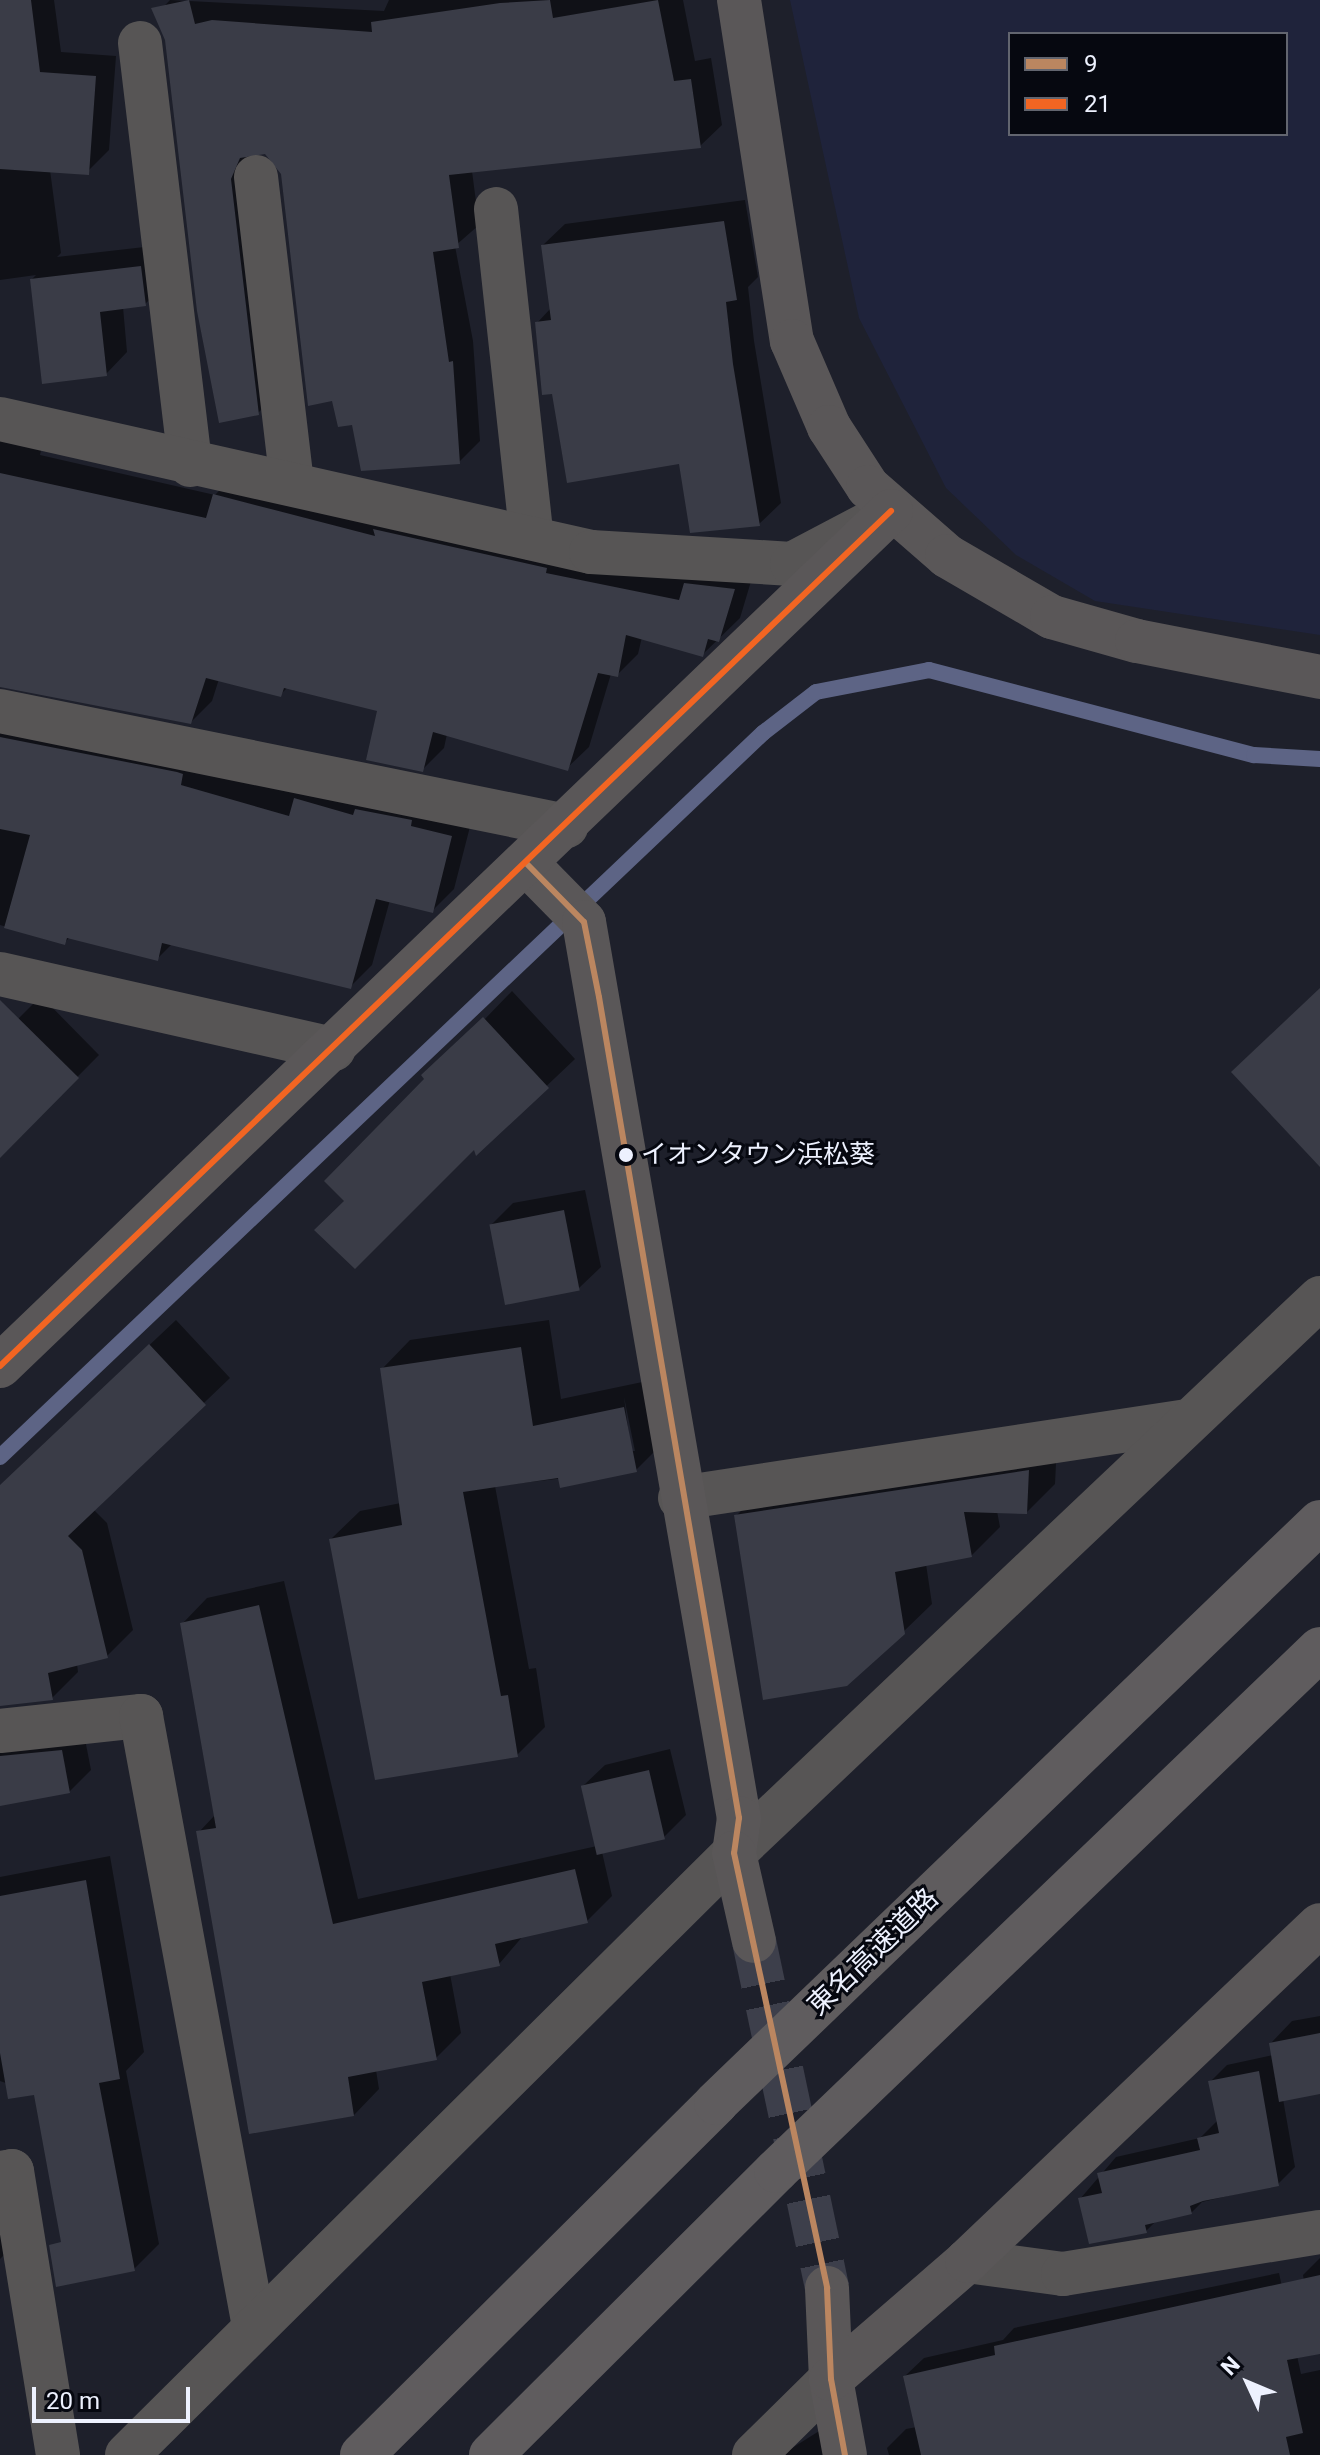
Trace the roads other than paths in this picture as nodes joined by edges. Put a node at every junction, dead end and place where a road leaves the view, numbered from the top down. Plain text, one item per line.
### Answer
1 (739, 0) edge
2 (140, 43) dead end
3 (256, 177) dead end
4 (496, 209) dead end
5 (0, 419) edge
6 (190, 465) junction
7 (292, 484) junction
8 (891, 511) junction
9 (532, 538) junction
10 (1320, 677) edge
11 (0, 711) edge
12 (566, 826) junction
13 (537, 873) junction
14 (0, 974) edge
15 (334, 1049) junction
16 (1320, 1298) edge
17 (0, 1366) edge
18 (1187, 1421) junction
19 (680, 1498) junction
20 (1320, 1522) edge
21 (1320, 1649) edge
22 (0, 1731) edge
23 (734, 1853) junction
24 (1320, 1925) edge
25 (754, 1941) tunnel mouth
26 (0, 2173) edge
27 (1320, 2232) edge
28 (967, 2261) junction
29 (827, 2288) tunnel mouth
30 (254, 2326) junction
31 (831, 2379) junction
32 (58, 2455) edge
33 (127, 2455) edge
34 (362, 2455) edge
35 (491, 2455) edge
36 (754, 2455) edge
37 (845, 2455) edge

1 - 8 street
2 - 6 street
3 - 7 street
4 - 9 street
5 - 6 street
6 - 7 street
7 - 9 street
8 - 9 street
8 - 10 street
8 - 12 street
11 - 12 street
12 - 13 street
13 - 15 street
13 - 19 street
14 - 15 street
15 - 17 street
16 - 18 street
18 - 19 street
18 - 23 street
19 - 23 street
20 - 34 highway, 東名高速道路
21 - 35 highway
22 - 30 street
23 - 25 street
23 - 30 street
24 - 28 street
26 - 32 street
27 - 28 street
28 - 31 street
29 - 31 street
30 - 33 street
31 - 36 street
31 - 37 street

